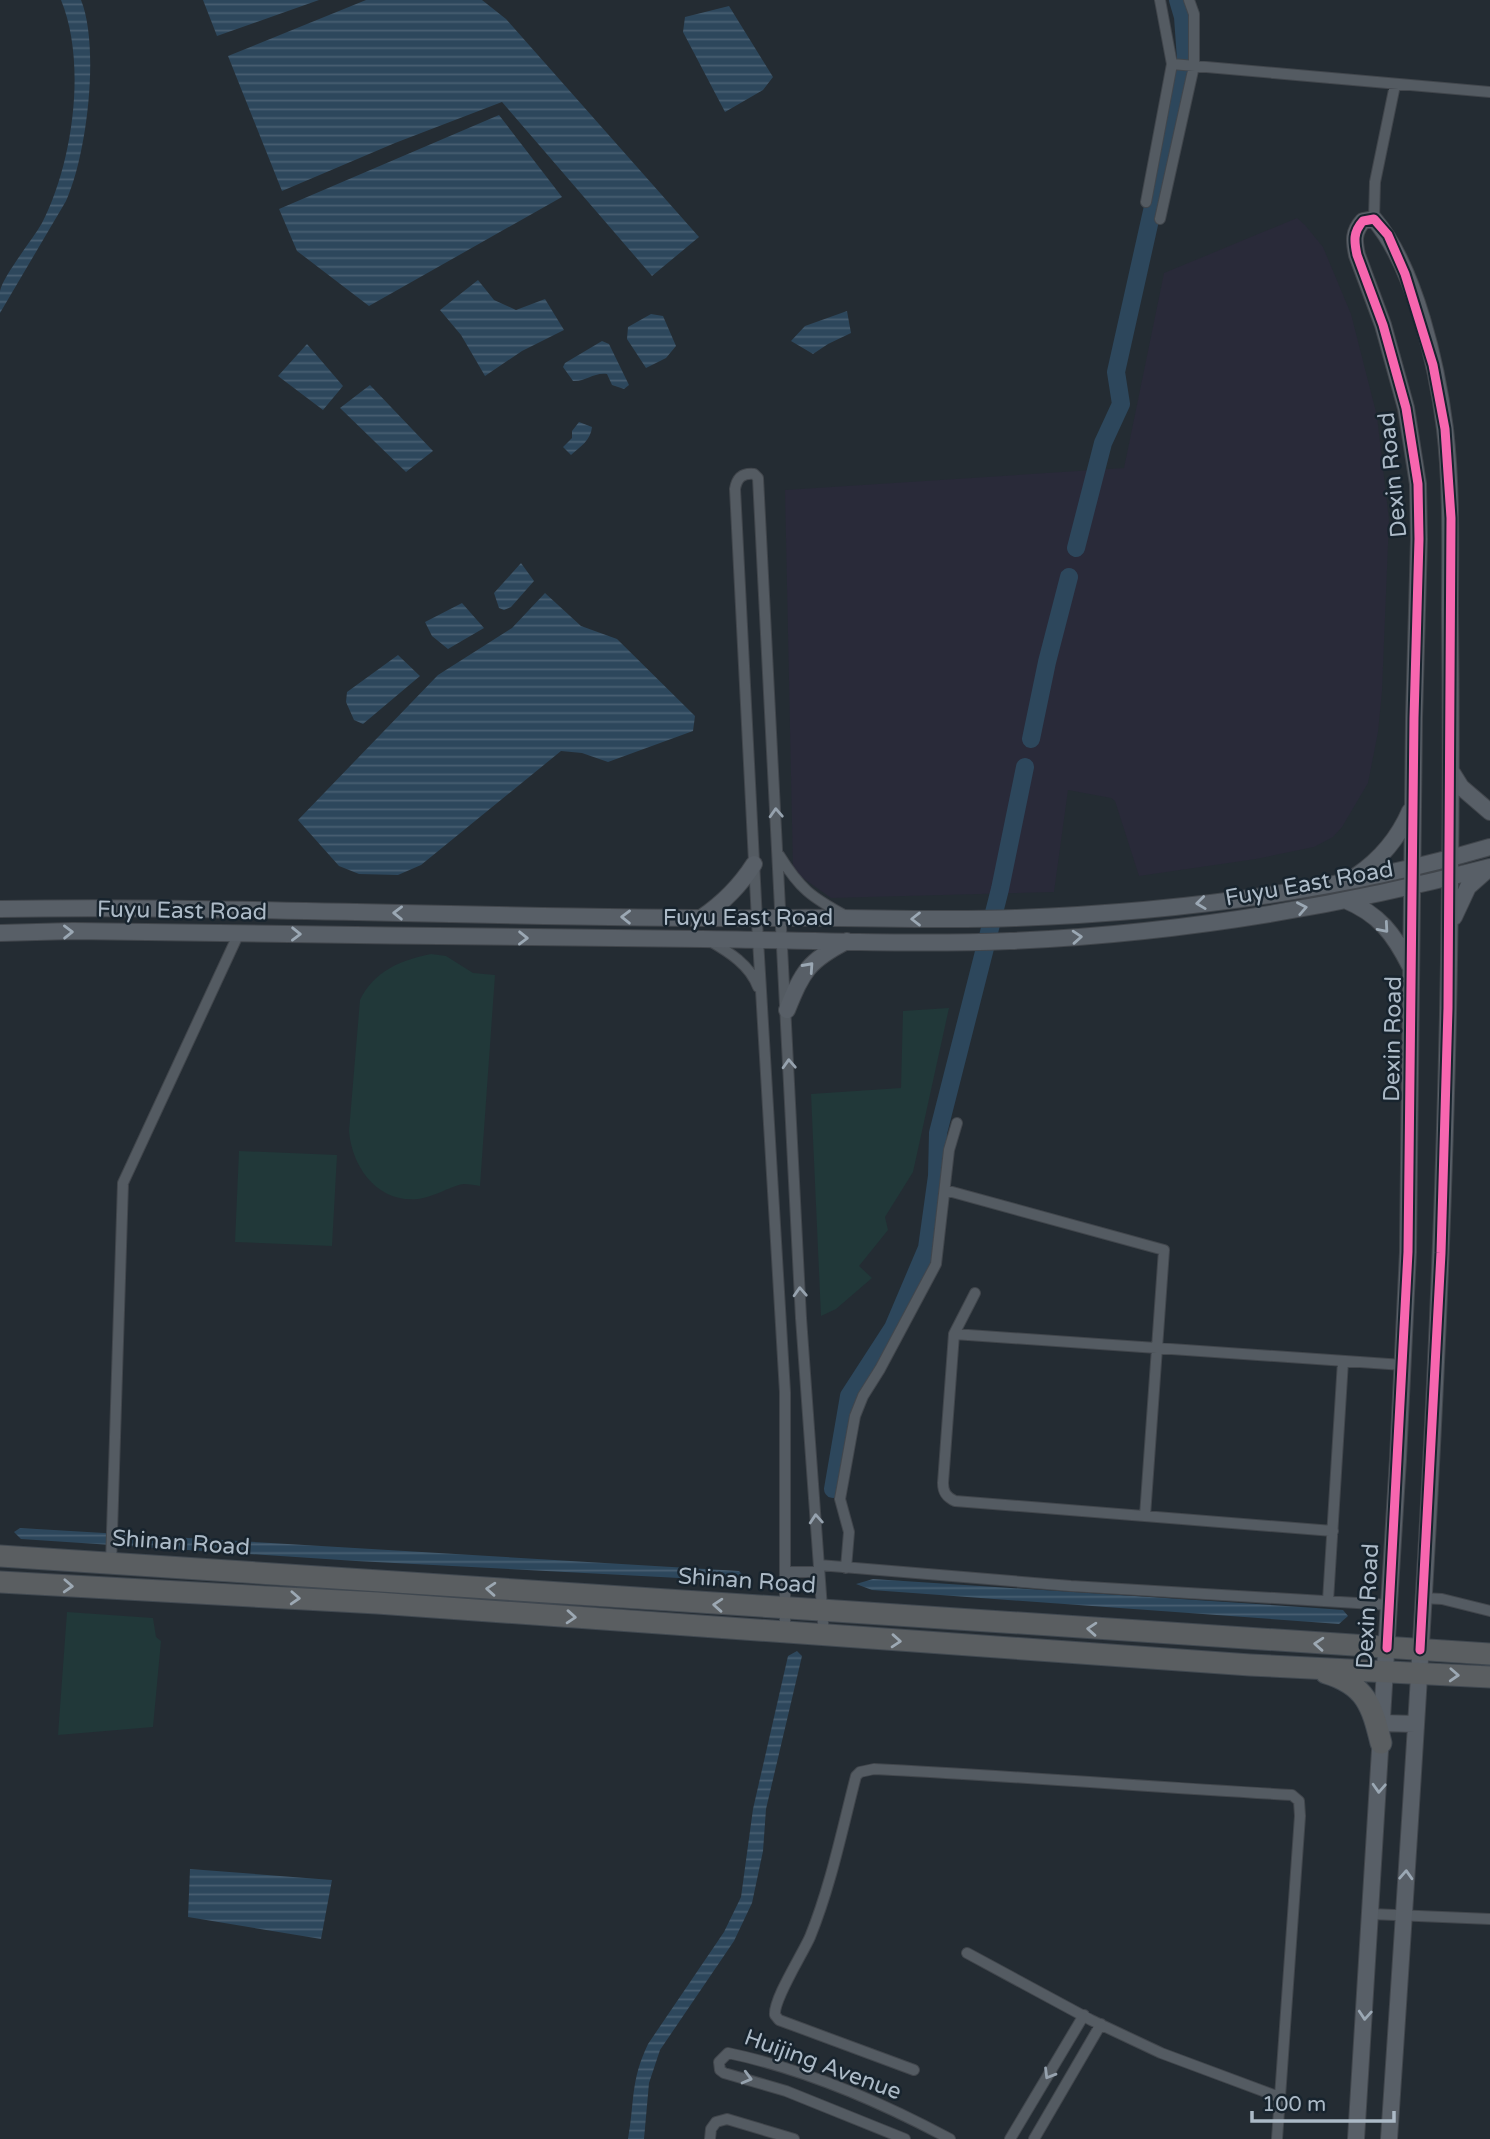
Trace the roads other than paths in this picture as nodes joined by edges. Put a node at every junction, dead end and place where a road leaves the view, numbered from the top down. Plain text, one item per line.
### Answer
1 (1160, 0) edge
2 (1189, 0) edge
3 (1174, 63) junction
4 (1193, 65) junction
5 (1395, 85) junction
6 (1490, 92) edge
7 (1146, 202) dead end
8 (1160, 219) dead end
9 (1374, 219) junction
10 (1451, 770) junction
11 (1414, 803) junction
12 (1490, 812) edge
13 (1490, 847) edge
14 (778, 853) junction
15 (1451, 859) junction
16 (754, 864) junction
17 (1413, 868) junction
18 (1490, 868) edge
19 (1450, 877) junction
20 (1349, 880) junction
21 (1412, 887) junction
22 (1345, 900) junction
23 (0, 909) edge
24 (701, 918) junction
25 (782, 918) junction
26 (757, 919) junction
27 (859, 919) junction
28 (0, 933) edge
29 (239, 933) junction
30 (1449, 937) junction
31 (708, 939) junction
32 (758, 940) junction
33 (783, 940) junction
34 (849, 940) junction
35 (866, 940) junction
36 (1412, 969) junction
37 (761, 995) junction
38 (787, 1010) junction
39 (957, 1123) dead end
40 (945, 1190) junction
41 (975, 1293) dead end
42 (954, 1334) junction
43 (1158, 1348) junction
44 (1343, 1361) junction
45 (1403, 1365) junction
46 (1146, 1516) junction
47 (1333, 1531) junction
48 (0, 1556) edge
49 (111, 1556) junction
50 (846, 1568) junction
51 (819, 1569) junction
52 (786, 1572) junction
53 (0, 1582) edge
54 (1422, 1598) junction
55 (1328, 1601) junction
56 (1390, 1605) junction
57 (749, 1607) junction
58 (785, 1609) junction
59 (822, 1611) junction
60 (1490, 1611) edge
61 (858, 1614) junction
62 (749, 1630) junction
63 (785, 1633) junction
64 (824, 1636) junction
65 (858, 1638) junction
66 (1387, 1648) junction
67 (1420, 1650) junction
68 (1490, 1654) edge
69 (1308, 1667) junction
70 (1385, 1671) junction
71 (1418, 1673) junction
72 (1490, 1677) edge
73 (1415, 1724) junction
74 (1382, 1733) junction
75 (1371, 1914) junction
76 (1404, 1916) junction
77 (1490, 1920) edge
78 (967, 1954) dead end
79 (1084, 2015) junction
80 (1101, 2024) junction
81 (914, 2070) dead end
82 (1279, 2097) junction
83 (710, 2139) edge
84 (794, 2139) edge
85 (905, 2139) edge
86 (950, 2139) edge
87 (1010, 2139) edge
88 (1034, 2139) edge
89 (1277, 2139) edge
90 (1356, 2139) edge
91 (1389, 2139) edge

1 - 3 street
2 - 4 street
3 - 4 street
3 - 7 street
4 - 5 street
4 - 8 street
5 - 6 street
5 - 9 street
9 - 10 street
9 - 11 street, Dexin Road
10 - 12 street
10 - 15 street
11 - 17 street, Dexin Road
11 - 20 street
13 - 15 street, Fuyu East Road
14 -> 16 street
14 - 25 street
14 - 27 street
15 - 17 street, Fuyu East Road
15 - 19 street
16 - 24 street
16 - 26 street
17 - 20 street, Fuyu East Road
17 - 21 street, Dexin Road
18 - 19 street, Fuyu East Road
18 - 30 street
19 - 21 street, Fuyu East Road
19 - 30 street
20 -> 27 street, Fuyu East Road
21 - 22 street, Fuyu East Road
21 - 36 street, Dexin Road
35 -> 22 street, Fuyu East Road
22 -> 36 street
24 -> 23 street, Fuyu East Road
24 - 26 street, Fuyu East Road
25 - 26 street, Fuyu East Road
25 - 27 street, Fuyu East Road
25 - 33 street
26 - 32 street
27 - 35 street
28 -> 29 street, Fuyu East Road
29 -> 31 street, Fuyu East Road
29 - 49 street
30 - 54 street
31 - 32 street, Fuyu East Road
31 - 37 street
32 - 33 street, Fuyu East Road
32 - 37 street
33 - 34 street, Fuyu East Road
33 - 38 street
34 - 35 street, Fuyu East Road
38 -> 34 street
36 - 45 street, Dexin Road
37 - 52 street
51 -> 38 street
39 - 40 street
40 - 43 street
40 - 50 street
41 - 42 street
42 - 43 street
42 - 46 street
43 - 44 street
43 - 46 street
44 - 45 street
44 - 47 street
45 - 56 street, Dexin Road
46 - 47 street
47 - 55 street
48 - 49 highway, Shinan Road
57 -> 49 highway, Shinan Road
50 - 51 street
50 - 55 street
51 - 52 street
51 - 59 street
52 - 58 street
53 -> 62 highway
54 - 60 street
54 - 67 street
55 - 56 street
56 - 66 street, Dexin Road
57 - 58 highway, Shinan Road
57 - 62 highway
58 - 59 highway, Shinan Road
58 - 63 street
59 - 61 highway, Shinan Road
59 - 64 street
61 - 65 highway
66 -> 61 highway, Shinan Road
62 - 63 highway
63 - 64 highway
64 - 65 highway
65 -> 69 highway
66 - 67 highway, Shinan Road
66 - 70 street, Dexin Road
67 - 68 highway, Shinan Road
67 - 71 street
69 - 70 highway
69 - 74 highway
70 - 71 highway
70 - 74 street, Dexin Road
71 -> 72 highway
71 - 73 street
73 - 74 street
76 -> 73 street
74 -> 75 street, Dexin Road
75 - 76 street
75 -> 90 street, Dexin Road
76 - 77 street
76 - 91 street
78 - 79 street
79 - 80 street
79 -> 87 street
80 - 82 street
80 - 88 street
81 - 82 street
82 - 89 street
83 - 84 street
86 -> 85 street, Huijing Avenue

